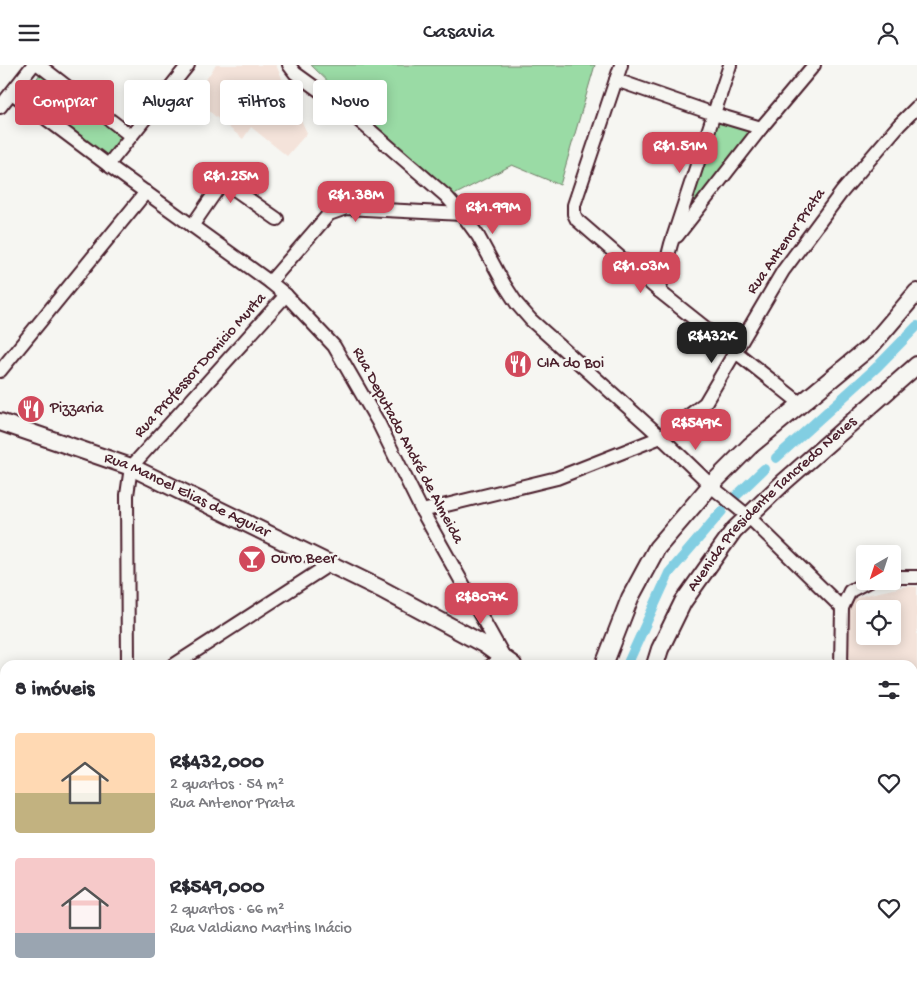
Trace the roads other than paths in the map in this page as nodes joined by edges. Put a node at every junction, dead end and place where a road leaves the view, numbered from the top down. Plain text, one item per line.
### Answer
1 (34, 65) edge
2 (39, 65) edge
3 (188, 65) edge
4 (289, 65) edge
5 (621, 65) edge
6 (730, 65) edge
7 (814, 65) edge
8 (616, 80) junction
9 (12, 93) junction
10 (0, 107) edge
11 (917, 107) edge
12 (714, 114) junction
13 (760, 128) junction
14 (131, 136) junction
15 (108, 165) junction
16 (146, 192) junction
17 (462, 214) junction
18 (277, 219) dead end
19 (192, 226) junction
20 (671, 244) junction
21 (270, 282) junction
22 (658, 291) junction
23 (917, 292) edge
24 (286, 295) junction
25 (736, 351) junction
26 (917, 365) edge
27 (0, 371) edge
28 (800, 403) junction
29 (0, 422) edge
30 (18, 429) junction
31 (0, 430) edge
32 (661, 437) junction
33 (131, 467) junction
34 (716, 489) junction
35 (422, 511) junction
36 (744, 512) junction
37 (330, 564) junction
38 (901, 577) edge
39 (917, 577) edge
40 (856, 588) edge
41 (842, 607) junction
42 (128, 660) edge
43 (182, 660) edge
44 (497, 660) edge
45 (497, 660) edge
46 (606, 660) edge
47 (657, 660) edge
48 (841, 660) edge

1 - 9 street
2 - 14 street
3 - 14 street
4 - 17 street
5 - 8 street
6 - 12 street
7 - 13 street
8 - 12 street
8 - 22 street
9 - 10 street
9 - 15 street, Rua Deputado André de Almeida
11 - 25 street, Rua Antenor Prata
12 - 13 street
12 - 20 street
13 - 20 street
14 - 15 street
15 - 16 street, Rua Deputado André de Almeida
16 - 19 street, Rua Deputado André de Almeida
16 - 27 street
17 - 21 street
17 - 32 street
18 - 19 street
19 - 21 street, Rua Deputado André de Almeida
20 - 22 street
21 - 24 street, Rua Deputado André de Almeida
22 - 25 street
23 - 28 main road
24 - 33 street, Rua Professor Domicio Murta
24 - 35 street, Rua Deputado André de Almeida
25 - 28 street
25 - 32 street, Rua Antenor Prata
26 - 36 main road, Avenida Presidente Tancredo Neves
28 - 34 main road
29 - 30 main road, Rua Manoel Elias de Aguiar
30 - 31 main road, Rua Manoel Elias de Aguiar
30 - 33 main road, Rua Manoel Elias de Aguiar
32 - 34 street
32 - 35 street, Rua Antenor Prata
33 - 37 main road, Rua Manoel Elias de Aguiar
33 - 42 street
34 - 36 street
34 - 46 main road
35 - 44 street, Rua Deputado André de Almeida
36 - 41 street
36 - 47 main road, Avenida Presidente Tancredo Neves
37 - 43 street
37 - 45 main road, Rua Manoel Elias de Aguiar
38 - 39 street
40 - 41 street
41 - 48 street

